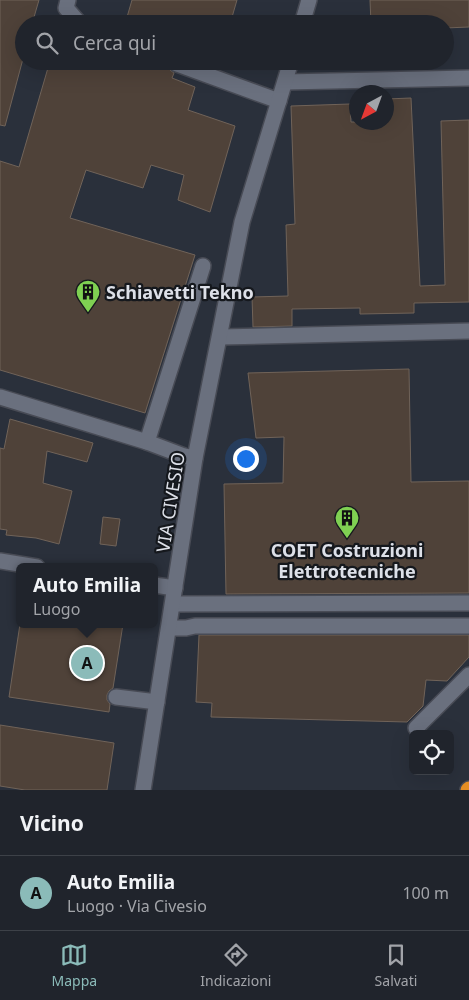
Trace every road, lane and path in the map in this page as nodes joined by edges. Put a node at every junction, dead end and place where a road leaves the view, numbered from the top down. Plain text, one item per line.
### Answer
1 (68, 0) edge
2 (309, 0) edge
3 (72, 15) edge
4 (305, 15) edge
5 (194, 70) edge
6 (288, 70) edge
7 (469, 78) edge
8 (285, 82) junction
9 (279, 101) junction
10 (203, 266) dead end
11 (469, 331) edge
12 (220, 337) junction
13 (0, 397) edge
14 (148, 442) junction
15 (195, 458) junction
16 (0, 561) edge
17 (16, 564) edge
18 (158, 586) edge
19 (175, 588) junction
20 (469, 602) edge
21 (173, 604) junction
22 (469, 626) edge
23 (169, 628) junction
24 (469, 675) edge
25 (116, 697) dead end
26 (157, 702) junction
27 (416, 728) dead end
28 (143, 790) edge

1 - 3 street
2 - 4 street
5 - 9 street
6 - 8 street, VIA CIVESIO
7 - 8 street
8 - 9 street, VIA CIVESIO
9 - 12 street, VIA CIVESIO
10 - 14 street
11 - 12 street
12 - 15 street, VIA CIVESIO
13 - 14 street
14 - 15 street
15 - 19 street, VIA CIVESIO
16 - 17 street
18 - 19 street
19 - 21 street, VIA CIVESIO
20 - 21 street
21 - 23 street, VIA CIVESIO
22 - 23 street
23 - 26 street, VIA CIVESIO
24 - 27 street
25 - 26 street
26 - 28 street, VIA CIVESIO

